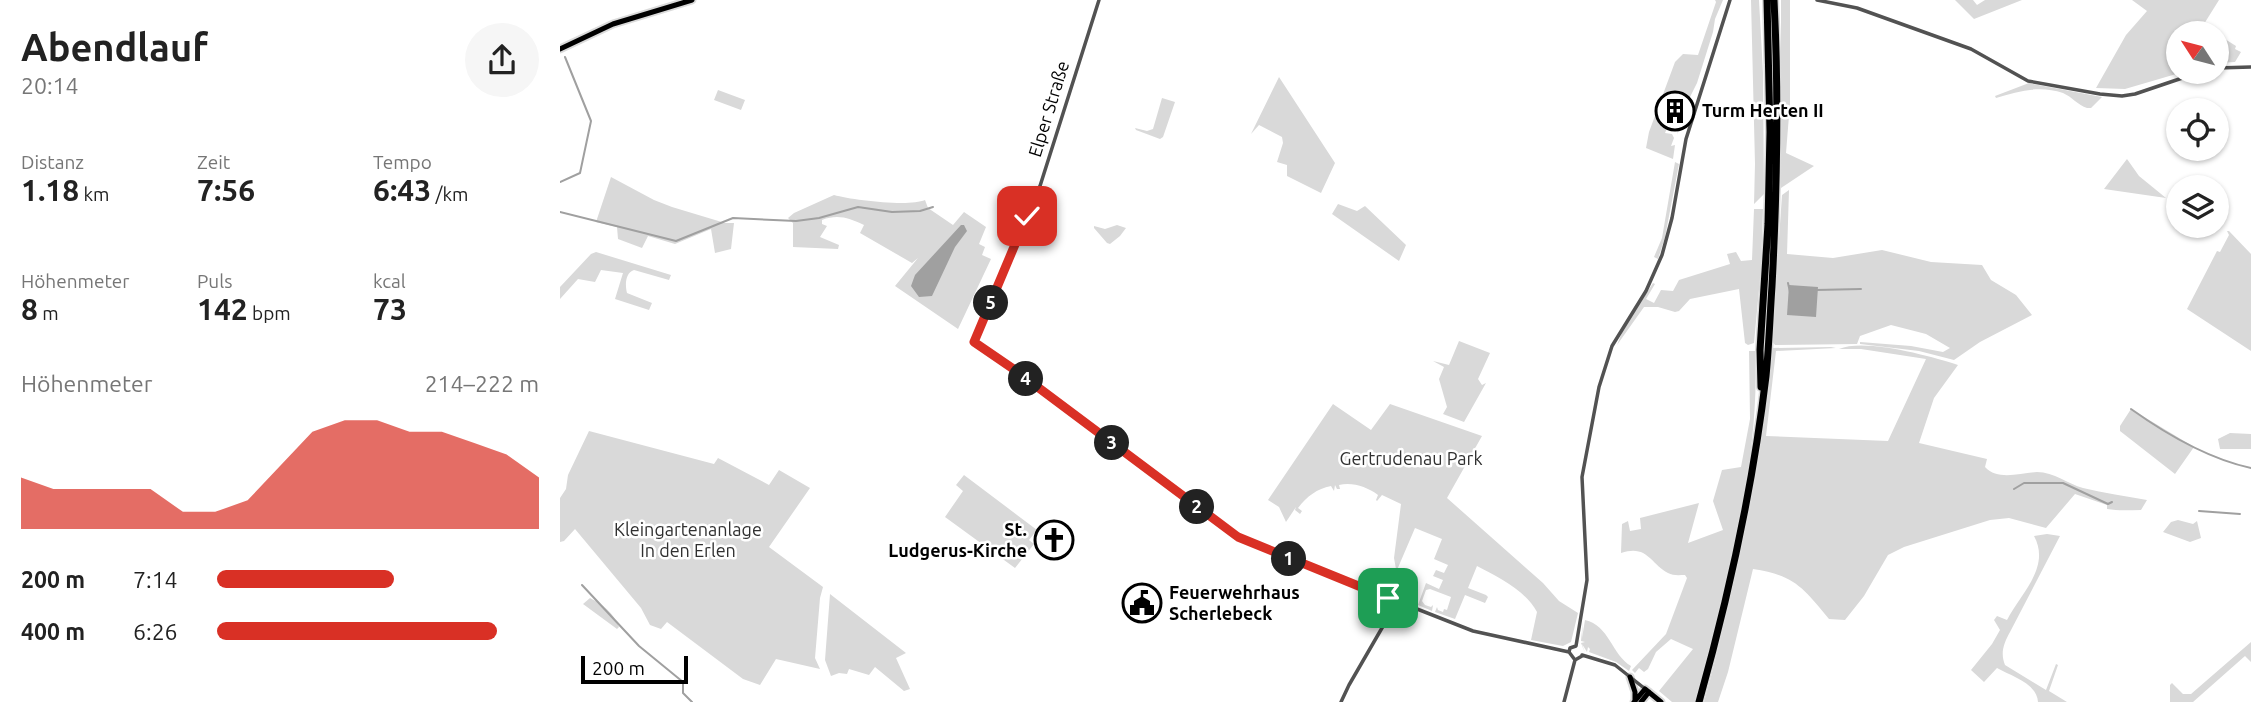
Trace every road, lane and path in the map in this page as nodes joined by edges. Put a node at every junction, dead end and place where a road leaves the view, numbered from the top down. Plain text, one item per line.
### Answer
1 (692, 0) edge
2 (1100, 0) edge
3 (1730, 0) edge
4 (1767, 0) edge
5 (1776, 0) edge
6 (1818, 0) edge
7 (560, 49) edge
8 (2251, 67) edge
9 (2230, 68) edge
10 (2166, 84) edge
11 (1760, 408) junction
12 (1397, 602) junction
13 (1576, 646) junction
14 (1569, 652) junction
15 (1582, 655) junction
16 (1575, 660) junction
17 (1630, 677) junction
18 (1647, 691) junction
19 (1341, 702) edge
20 (1564, 702) edge
21 (1636, 702) edge
22 (1661, 702) edge
23 (1699, 702) edge

1 - 7 main road
2 - 12 street, Elper Straße
3 - 13 street
4 - 11 highway
5 - 11 highway
6 - 10 street
8 - 9 street
11 - 23 highway
12 - 14 street
12 - 19 street
13 - 14 street
13 - 15 street
14 - 16 street
15 - 16 street
15 - 17 street
16 - 20 street
17 - 18 street
17 - 21 main road
18 - 21 main road
18 - 22 main road

